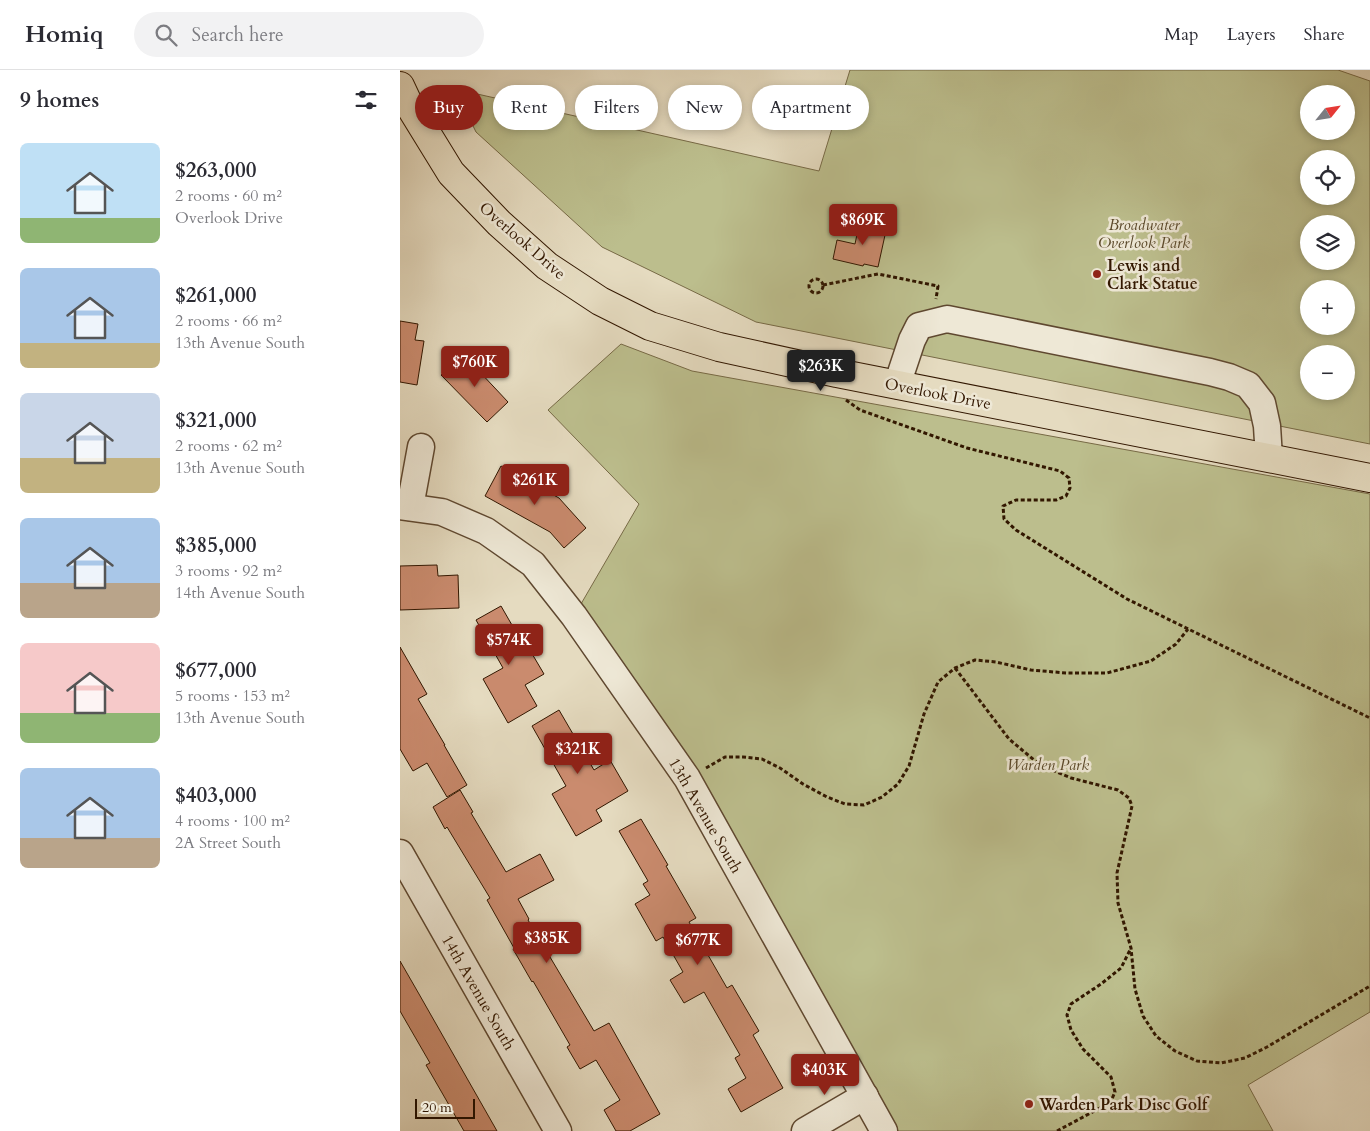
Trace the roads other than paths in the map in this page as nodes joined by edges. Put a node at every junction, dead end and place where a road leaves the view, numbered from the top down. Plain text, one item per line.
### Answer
1 (400, 86) edge
2 (896, 385) junction
3 (421, 447) dead end
4 (1269, 458) junction
5 (1370, 478) edge
6 (405, 507) edge
7 (400, 854) edge
8 (865, 1096) junction
9 (558, 1131) edge
10 (805, 1131) edge
11 (884, 1131) edge

1 - 2 main road, Overlook Drive
2 - 4 main road, Overlook Drive
2 - 4 street
3 - 6 street
4 - 5 main road, Overlook Drive
6 - 8 street, 13th Avenue South
7 - 9 street, 14th Avenue South
8 - 10 street
8 - 11 street, 13th Avenue South

